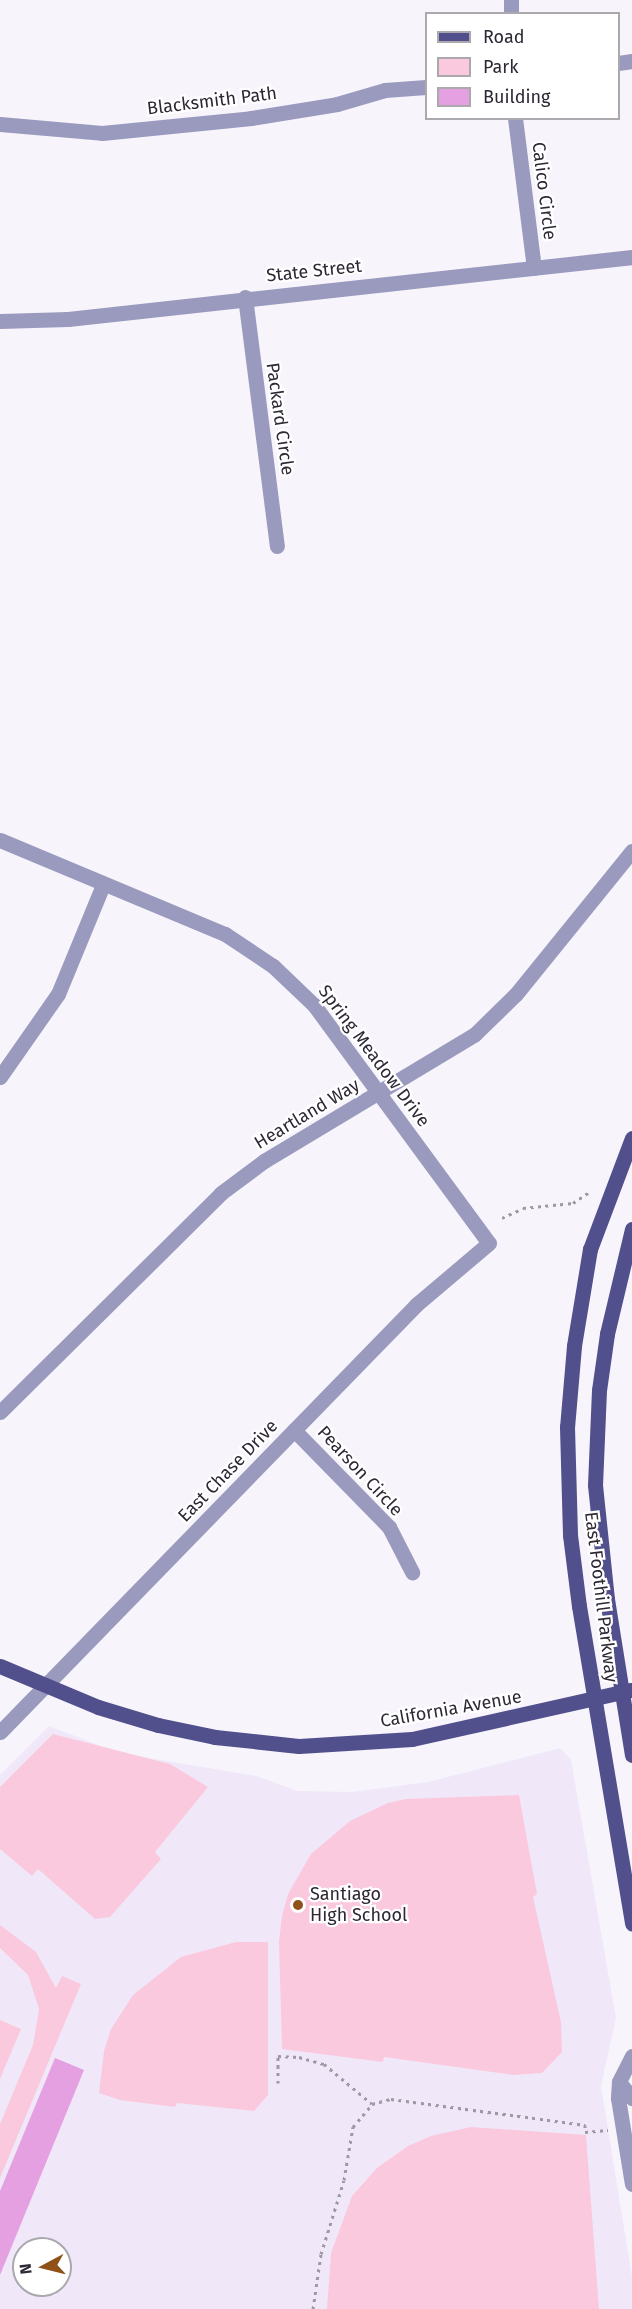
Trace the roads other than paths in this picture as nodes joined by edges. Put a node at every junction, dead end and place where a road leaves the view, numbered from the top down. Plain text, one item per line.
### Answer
1 (425, 87) edge
2 (515, 120) edge
3 (0, 124) edge
4 (632, 257) edge
5 (534, 268) junction
6 (245, 297) junction
7 (0, 321) edge
8 (277, 546) dead end
9 (0, 840) edge
10 (632, 851) edge
11 (103, 885) junction
12 (0, 1077) edge
13 (380, 1094) junction
14 (632, 1137) edge
15 (632, 1229) edge
16 (489, 1243) joint
17 (0, 1412) edge
18 (294, 1430) junction
19 (412, 1572) dead end
20 (0, 1666) edge
21 (46, 1686) junction
22 (627, 1692) edge
23 (595, 1700) junction
24 (0, 1732) edge
25 (632, 1755) edge
26 (632, 1924) edge
27 (632, 2055) edge
28 (619, 2082) junction
29 (632, 2098) edge
30 (632, 2184) edge

1 - 3 street, Blacksmith Path
2 - 5 street, Calico Circle
4 - 5 street, State Street
5 - 6 street, State Street
6 - 7 street, State Street
6 - 8 street, Packard Circle
9 - 11 street, Spring Meadow Drive
10 - 13 street, Heartland Way
11 - 12 street
11 - 13 street, Spring Meadow Drive
13 - 16 street, Spring Meadow Drive
13 - 17 street, Heartland Way
14 - 23 main road, East Foothill Parkway
15 - 22 main road, East Foothill Parkway
16 - 18 street, East Chase Drive
18 - 19 street, Pearson Circle
18 - 21 street, East Chase Drive
20 - 21 main road, California Avenue
21 - 23 main road, California Avenue
21 - 24 street, East Chase Drive
22 - 23 main road, California Avenue
22 - 25 main road, East Foothill Parkway
23 - 26 main road, East Foothill Parkway
27 - 28 street
28 - 29 street
28 - 30 street

